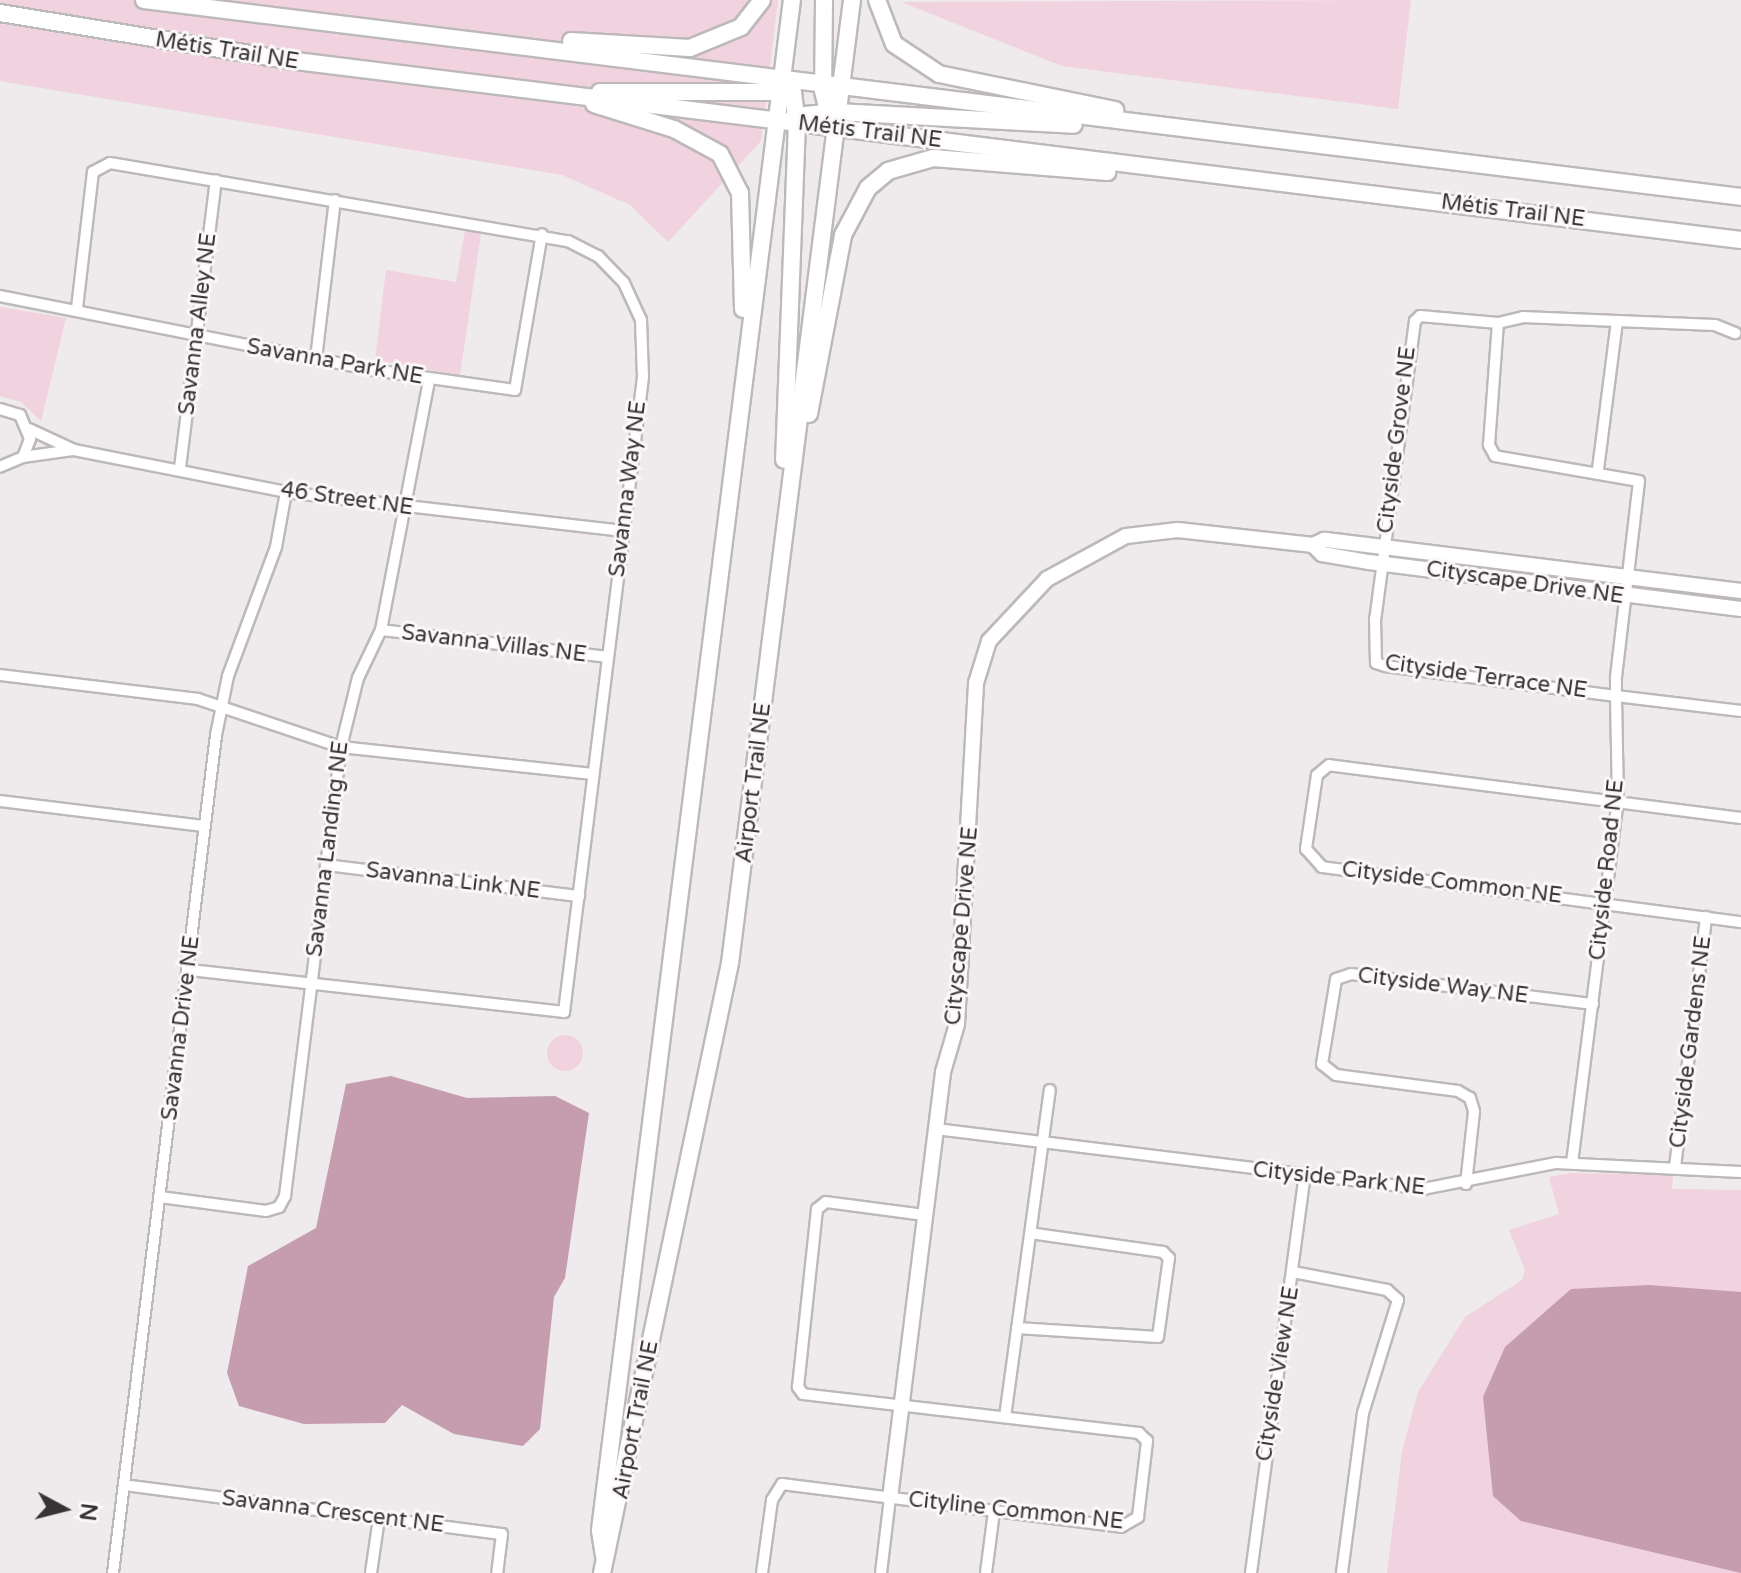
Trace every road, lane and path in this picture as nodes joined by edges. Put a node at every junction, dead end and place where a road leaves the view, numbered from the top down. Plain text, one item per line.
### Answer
1 (144, 0) edge
2 (762, 0) edge
3 (792, 0) edge
4 (824, 0) edge
5 (852, 0) edge
6 (877, 0) edge
7 (0, 13) edge
8 (286, 17) junction
9 (841, 85) junction
10 (822, 87) junction
11 (786, 88) junction
12 (567, 94) junction
13 (832, 117) junction
14 (797, 119) junction
15 (776, 120) junction
16 (1167, 127) junction
17 (1253, 137) junction
18 (216, 180) junction
19 (1384, 195) junction
20 (1741, 197) edge
21 (335, 200) junction
22 (542, 234) junction
23 (1741, 240) edge
24 (0, 296) edge
25 (77, 308) junction
26 (1617, 321) junction
27 (1498, 323) junction
28 (1735, 333) dead end
29 (197, 336) junction
30 (316, 359) junction
31 (744, 366) junction
32 (429, 380) junction
33 (0, 409) edge
34 (29, 429) junction
35 (74, 450) junction
36 (19, 460) junction
37 (0, 467) edge
38 (180, 468) junction
39 (1598, 470) junction
40 (0, 476) edge
41 (286, 492) junction
42 (409, 508) junction
43 (623, 531) junction
44 (1313, 545) junction
45 (1384, 548) junction
46 (1382, 563) junction
47 (1627, 575) junction
48 (779, 577) junction
49 (1741, 591) edge
50 (1624, 597) junction
51 (1741, 609) edge
52 (381, 630) junction
53 (607, 657) junction
54 (0, 675) edge
55 (1616, 696) junction
56 (221, 704) junction
57 (1741, 711) edge
58 (341, 747) junction
59 (593, 774) junction
60 (0, 801) edge
61 (1618, 801) junction
62 (1741, 818) edge
63 (204, 826) junction
64 (326, 865) junction
65 (579, 896) junction
66 (1606, 903) junction
67 (1706, 917) junction
68 (1741, 922) edge
69 (188, 970) junction
70 (311, 983) junction
71 (1593, 1004) junction
72 (1050, 1090) dead end
73 (936, 1129) junction
74 (1042, 1143) junction
75 (1572, 1163) junction
76 (1675, 1167) junction
77 (1741, 1172) edge
78 (1305, 1176) junction
79 (1466, 1184) junction
80 (160, 1197) junction
81 (925, 1215) junction
82 (1030, 1233) junction
83 (1293, 1272) junction
84 (1017, 1328) junction
85 (901, 1405) junction
86 (1005, 1417) junction
87 (124, 1485) junction
88 (890, 1498) junction
89 (994, 1511) junction
90 (379, 1518) junction
91 (603, 1565) edge
92 (113, 1573) edge
93 (371, 1573) edge
94 (497, 1573) edge
95 (762, 1573) edge
96 (881, 1573) edge
97 (986, 1573) edge
98 (1251, 1573) edge
99 (1342, 1573) edge

1 - 8 main road, Métis Trail NE
2 - 8 main road
3 - 11 main road, Airport Trail NE
4 - 10 main road
5 - 9 main road, Airport Trail NE
6 - 17 main road
7 - 12 main road, Métis Trail NE
8 - 11 main road, Métis Trail NE
9 - 10 main road
9 - 13 main road, Airport Trail NE
9 - 16 main road, Métis Trail NE
10 - 11 main road
10 - 13 main road
11 - 12 main road
11 - 14 main road
11 - 15 main road, Airport Trail NE
12 - 15 main road, Métis Trail NE
12 - 31 main road
13 - 14 main road, Métis Trail NE
13 - 16 main road
13 - 19 main road, Métis Trail NE
13 - 48 main road, Airport Trail NE
14 - 15 main road, Métis Trail NE
14 - 48 main road
15 - 31 main road, Airport Trail NE
16 - 17 main road, Métis Trail NE
17 - 20 main road, Métis Trail NE
18 - 21 street, Savanna Way NE
18 - 25 street, Savanna Way NE
18 - 29 street, Savanna Alley NE
19 - 23 main road, Métis Trail NE
19 - 48 main road
21 - 22 street, Savanna Way NE
21 - 30 street
22 - 32 street, Savanna Park NE
22 - 43 street, Savanna Way NE
24 - 25 street, Savanna Park NE
25 - 29 street, Savanna Park NE
26 - 27 street
26 - 28 street
26 - 39 street
27 - 39 street
27 - 45 street, Cityside Grove NE
29 - 30 street, Savanna Park NE
29 - 38 street, Savanna Alley NE
30 - 32 street, Savanna Park NE
31 - 91 main road, Airport Trail NE
32 - 42 street, Savanna Landing NE
33 - 34 street, 46 Street NE
34 - 35 street, 46 Street NE
34 - 36 street
35 - 36 street, 46 Street NE
35 - 38 street, 46 Street NE
36 - 37 street, 46 Street NE
36 - 40 street
38 - 41 street, 46 Street NE
39 - 47 street, Cityside Road NE
41 - 42 street, 46 Street NE
41 - 56 street, Savanna Drive NE
42 - 43 street, 46 Street NE
42 - 52 street, Savanna Landing NE
43 - 53 street, Savanna Way NE
44 - 45 street, Cityscape Drive NE
44 - 46 street, Cityscape Drive NE
44 - 73 street, Cityscape Drive NE
45 - 46 street, Cityside Terrace NE
45 - 47 street, Cityscape Drive NE
46 - 50 street, Cityscape Drive NE
46 - 55 street, Cityside Terrace NE
47 - 49 street, Cityscape Drive NE
47 - 50 street, Cityside Road NE
48 - 91 main road, Airport Trail NE
50 - 51 street, Cityscape Drive NE
50 - 55 street, Cityside Road NE
52 - 53 street, Savanna Villas NE
52 - 58 street, Savanna Landing NE
53 - 59 street, Savanna Way NE
54 - 56 street
55 - 57 street
55 - 61 street, Cityside Road NE
56 - 58 street
56 - 63 street, Savanna Drive NE
58 - 59 street
58 - 64 street, Savanna Landing NE
59 - 65 street, Savanna Way NE
60 - 63 street
61 - 62 street
61 - 66 street, Cityside Road NE
61 - 66 street, Cityside Common NE
63 - 69 street, Savanna Drive NE
64 - 65 street, Savanna Link NE
64 - 70 street, Savanna Landing NE
65 - 70 street, Savanna Way NE
66 - 67 street
66 - 71 street, Cityside Road NE
67 - 68 street
67 - 76 street, Cityside Gardens NE
69 - 70 street, Savanna Way NE
69 - 80 street, Savanna Drive NE
70 - 80 street, Savanna Landing NE
71 - 75 street, Cityside Road NE
71 - 79 street, Cityside Way NE
72 - 74 street
73 - 74 street, Cityside Park NE
73 - 81 street, Cityscape Drive NE
74 - 78 street, Cityside Park NE
74 - 82 street
75 - 76 street, Cityside Park NE
75 - 79 street, Cityside Park NE
76 - 77 street, Cityside Park NE
78 - 79 street, Cityside Park NE
78 - 83 street, Cityside View NE
80 - 87 street, Savanna Drive NE
81 - 85 street, Cityscape Drive NE
81 - 85 street
82 - 84 street
82 - 84 street
83 - 98 street, Cityside View NE
83 - 99 street
84 - 86 street
85 - 86 street
85 - 88 street, Cityscape Drive NE
86 - 89 street, Cityline Common NE
87 - 90 street, Savanna Crescent NE
87 - 92 street, Savanna Drive NE
88 - 89 street, Cityline Common NE
88 - 95 street, Cityline Common NE
88 - 96 street, Cityscape Drive NE
89 - 97 street
90 - 93 street
90 - 94 street, Savanna Crescent NE

